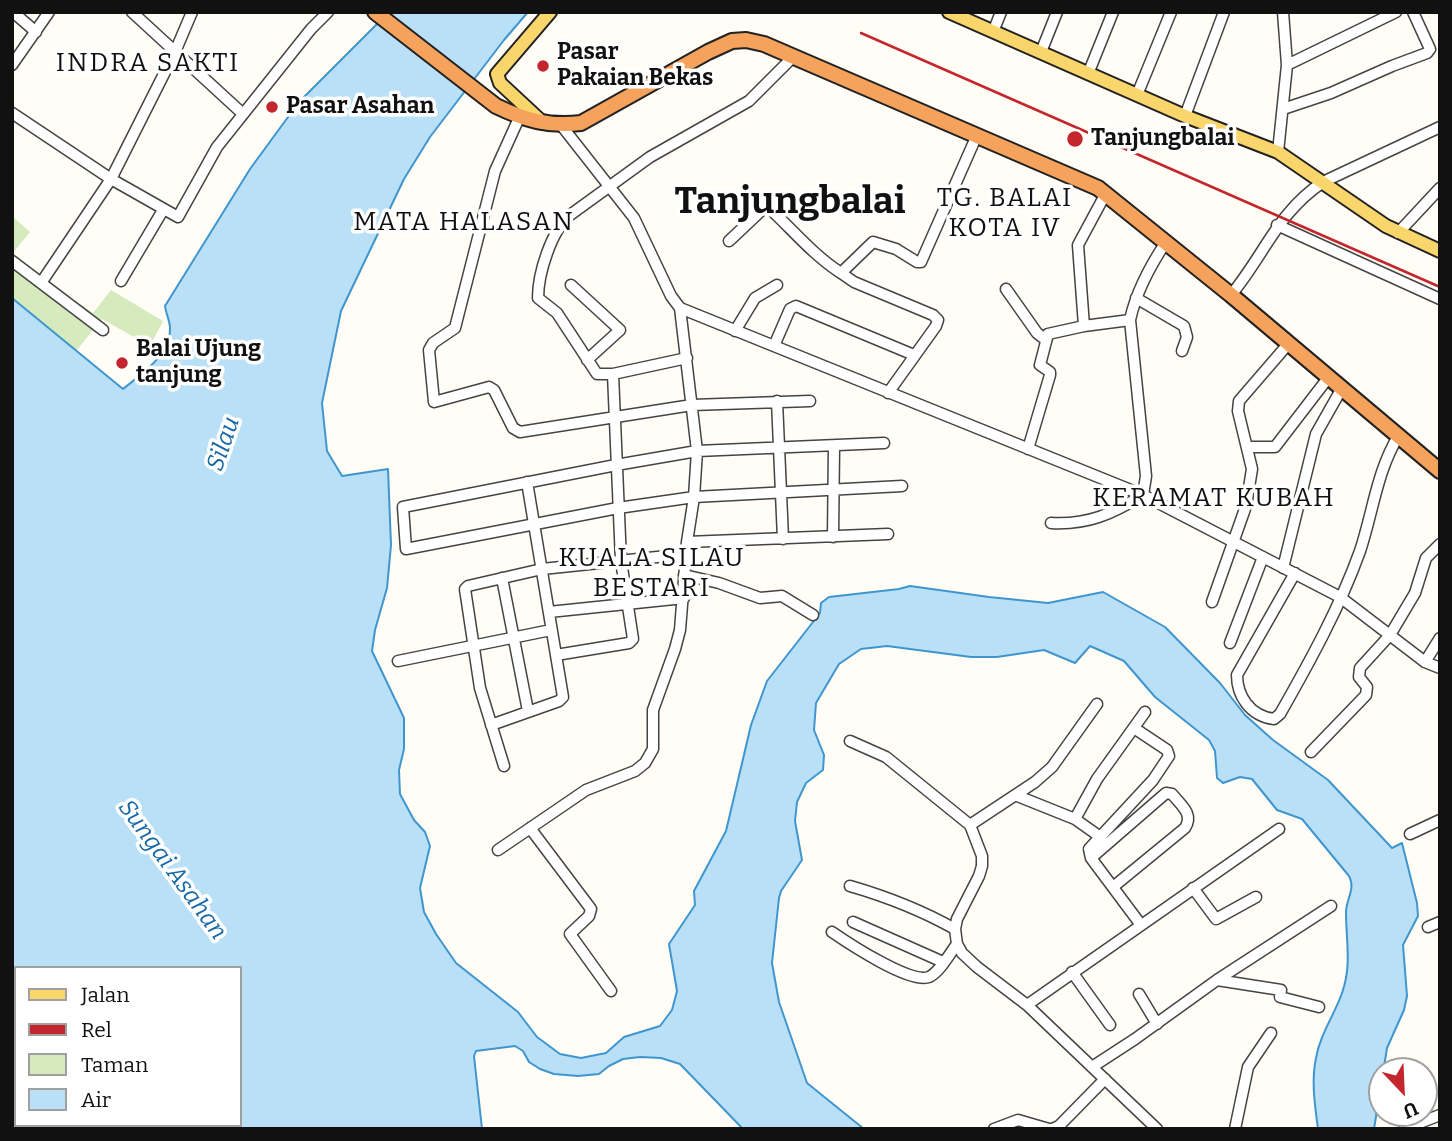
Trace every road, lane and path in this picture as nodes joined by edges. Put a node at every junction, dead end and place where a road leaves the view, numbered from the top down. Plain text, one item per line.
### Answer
1 (13, 12) edge
2 (49, 12) edge
3 (132, 12) edge
4 (192, 12) edge
5 (328, 12) edge
6 (375, 12) edge
7 (550, 12) edge
8 (949, 12) edge
9 (1001, 12) edge
10 (1057, 12) edge
11 (1114, 12) edge
12 (1171, 12) edge
13 (1224, 12) edge
14 (1283, 12) edge
15 (1396, 12) edge
16 (1413, 12) edge
17 (36, 32) junction
18 (993, 32) junction
19 (175, 52) junction
20 (1041, 52) junction
21 (793, 57) junction
22 (12, 65) edge
23 (1287, 65) junction
24 (1088, 74) junction
25 (1137, 95) junction
26 (1283, 109) junction
27 (12, 113) edge
28 (243, 114) junction
29 (1185, 116) junction
30 (519, 118) junction
31 (543, 124) junction
32 (561, 125) junction
33 (1438, 128) edge
34 (977, 135) junction
35 (1278, 152) junction
36 (111, 178) junction
37 (1323, 182) junction
38 (609, 186) junction
39 (1440, 188) edge
40 (1106, 193) junction
41 (163, 210) junction
42 (1277, 225) junction
43 (1398, 233) junction
44 (729, 241) dead end
45 (1166, 242) junction
46 (1440, 251) edge
47 (12, 261) edge
48 (841, 272) junction
49 (121, 281) dead end
50 (41, 283) junction
51 (571, 285) dead end
52 (777, 285) dead end
53 (1006, 289) dead end
54 (1231, 295) junction
55 (1136, 298) junction
56 (1440, 299) edge
57 (680, 308) junction
58 (1130, 320) junction
59 (1084, 326) junction
60 (103, 330) dead end
61 (735, 331) junction
62 (1046, 340) junction
63 (1289, 343) junction
64 (774, 346) junction
65 (1182, 352) dead end
66 (914, 355) junction
67 (687, 358) junction
68 (587, 360) junction
69 (613, 374) junction
70 (1328, 378) junction
71 (1342, 388) junction
72 (888, 393) junction
73 (777, 401) junction
74 (810, 401) dead end
75 (692, 405) junction
76 (616, 418) junction
77 (1399, 435) junction
78 (884, 443) dead end
79 (779, 446) junction
80 (834, 446) junction
81 (1247, 447) junction
82 (1028, 449) junction
83 (697, 452) junction
84 (616, 465) junction
85 (1440, 471) edge
86 (527, 482) junction
87 (902, 486) dead end
88 (834, 490) junction
89 (781, 492) junction
90 (1143, 495) junction
91 (694, 497) junction
92 (618, 509) junction
93 (1051, 523) dead end
94 (535, 524) junction
95 (888, 534) dead end
96 (833, 537) junction
97 (783, 539) junction
98 (687, 542) junction
99 (1234, 542) junction
100 (1440, 544) edge
101 (686, 554) junction
102 (1263, 557) junction
103 (621, 561) junction
104 (1283, 568) junction
105 (542, 569) junction
106 (1294, 573) junction
107 (684, 575) junction
108 (502, 578) junction
109 (1340, 597) junction
110 (684, 598) junction
111 (629, 602) junction
112 (1212, 602) dead end
113 (549, 611) junction
114 (813, 615) dead end
115 (551, 630) junction
116 (1390, 635) junction
117 (1440, 638) edge
118 (512, 639) junction
119 (1230, 643) dead end
120 (473, 647) junction
121 (556, 655) junction
122 (398, 661) dead end
123 (1425, 662) junction
124 (1440, 668) edge
125 (1097, 704) dead end
126 (527, 711) junction
127 (1145, 712) dead end
128 (491, 725) junction
129 (1133, 728) junction
130 (850, 741) dead end
131 (1311, 752) dead end
132 (504, 766) dead end
133 (1153, 780) junction
134 (1166, 793) junction
135 (1015, 796) junction
136 (1075, 819) junction
137 (1440, 820) edge
138 (970, 825) junction
139 (530, 828) junction
140 (1279, 829) dead end
141 (1410, 834) dead end
142 (1099, 836) junction
143 (498, 850) dead end
144 (1091, 858) junction
145 (850, 886) dead end
146 (1113, 887) junction
147 (1193, 888) junction
148 (1256, 897) dead end
149 (1331, 906) dead end
150 (853, 922) dead end
151 (1440, 922) edge
152 (1141, 925) junction
153 (1428, 927) dead end
154 (955, 929) junction
155 (832, 932) dead end
156 (957, 944) junction
157 (943, 962) junction
158 (1072, 972) junction
159 (1217, 980) junction
160 (611, 992) dead end
161 (1139, 994) dead end
162 (1027, 1005) junction
163 (1319, 1007) dead end
164 (1157, 1024) junction
165 (1110, 1025) dead end
166 (1271, 1033) dead end
167 (1092, 1067) junction
168 (1105, 1079) junction
169 (1440, 1115) edge
170 (994, 1129) edge
171 (1050, 1129) edge
172 (1157, 1129) edge
173 (1235, 1129) edge
174 (1404, 1129) edge

1 - 17 street
2 - 17 street
3 - 19 street
4 - 19 street
5 - 28 street
6 - 30 highway
7 - 31 main road
8 - 18 main road
9 - 18 street
10 - 20 street
11 - 24 street
12 - 25 street
13 - 29 street
14 - 23 street
15 - 23 street
16 - 26 street
17 - 22 street
18 - 20 main road
19 - 28 street
19 - 36 street
20 - 24 main road
21 - 32 highway
21 - 34 highway
21 - 38 street
23 - 26 street
24 - 25 main road
25 - 29 main road
26 - 35 street
27 - 36 street
28 - 41 street
29 - 35 main road
30 - 31 highway
30 - 76 street
31 - 32 highway
32 - 38 street
33 - 37 street
34 - 40 highway
34 - 48 street
35 - 37 main road
36 - 41 street
36 - 50 street
37 - 42 street
37 - 43 main road
38 - 57 street
38 - 68 street
39 - 43 street
40 - 45 highway
40 - 59 street
41 - 49 street
42 - 54 street
42 - 56 street
43 - 46 main road
44 - 48 street
45 - 54 highway
45 - 55 street
47 - 50 street
48 - 66 street
50 - 60 street
51 - 68 street
52 - 61 street
53 - 62 street
54 - 63 highway
55 - 58 street
55 - 65 street
57 - 61 street
57 - 67 street
58 - 59 street
58 - 90 street
59 - 62 street
61 - 64 street
62 - 82 street
63 - 70 highway
63 - 81 street
64 - 66 street
64 - 72 street
66 - 72 street
67 - 69 street
67 - 75 street
68 - 69 street
69 - 76 street
70 - 71 highway
70 - 81 street
71 - 77 highway
71 - 104 street
72 - 82 street
73 - 74 street
73 - 75 street
73 - 79 street
75 - 76 street
75 - 83 street
76 - 84 street
77 - 85 highway
77 - 109 street
78 - 80 street
79 - 80 street
79 - 83 street
79 - 89 street
80 - 88 street
81 - 99 street
82 - 90 street
83 - 84 street
83 - 91 street
84 - 86 street
84 - 92 street
86 - 94 street
86 - 94 street
87 - 88 street
88 - 89 street
88 - 96 street
89 - 91 street
89 - 97 street
90 - 93 street
90 - 99 street
91 - 92 street
91 - 98 street
92 - 94 street
92 - 103 street
94 - 105 street
95 - 96 street
96 - 97 street
97 - 98 street
98 - 101 street
99 - 102 street
99 - 112 street
100 - 116 street
101 - 103 street
101 - 107 street
102 - 104 street
102 - 119 street
103 - 105 street
103 - 111 street
104 - 106 street
105 - 108 street
105 - 113 street
106 - 109 street
106 - 109 street
107 - 110 street
107 - 114 street
108 - 118 street
108 - 120 street
109 - 116 street
110 - 111 street
110 - 139 street
111 - 113 street
111 - 121 street
113 - 115 street
115 - 118 street
115 - 121 street
116 - 123 street
116 - 131 street
117 - 123 street
118 - 120 street
118 - 126 street
120 - 122 street
120 - 128 street
121 - 126 street
123 - 124 street
125 - 135 street
126 - 128 street
127 - 129 street
128 - 132 street
129 - 133 street
129 - 136 street
130 - 138 street
133 - 134 street
133 - 142 street
134 - 144 street
134 - 146 street
135 - 136 street
135 - 138 street
136 - 142 street
137 - 141 street
138 - 154 street
139 - 143 street
139 - 160 street
140 - 147 street
142 - 144 street
144 - 146 street
145 - 154 street
146 - 152 street
147 - 148 street
147 - 152 street
149 - 159 street
150 - 157 street
151 - 153 street
152 - 158 street
154 - 156 street
155 - 157 street
156 - 157 street
156 - 162 street
158 - 162 street
158 - 165 street
159 - 163 street
159 - 164 street
161 - 164 street
162 - 167 street
164 - 167 street
166 - 173 street
167 - 168 street
168 - 171 street
168 - 172 street
169 - 174 street
170 - 171 street

